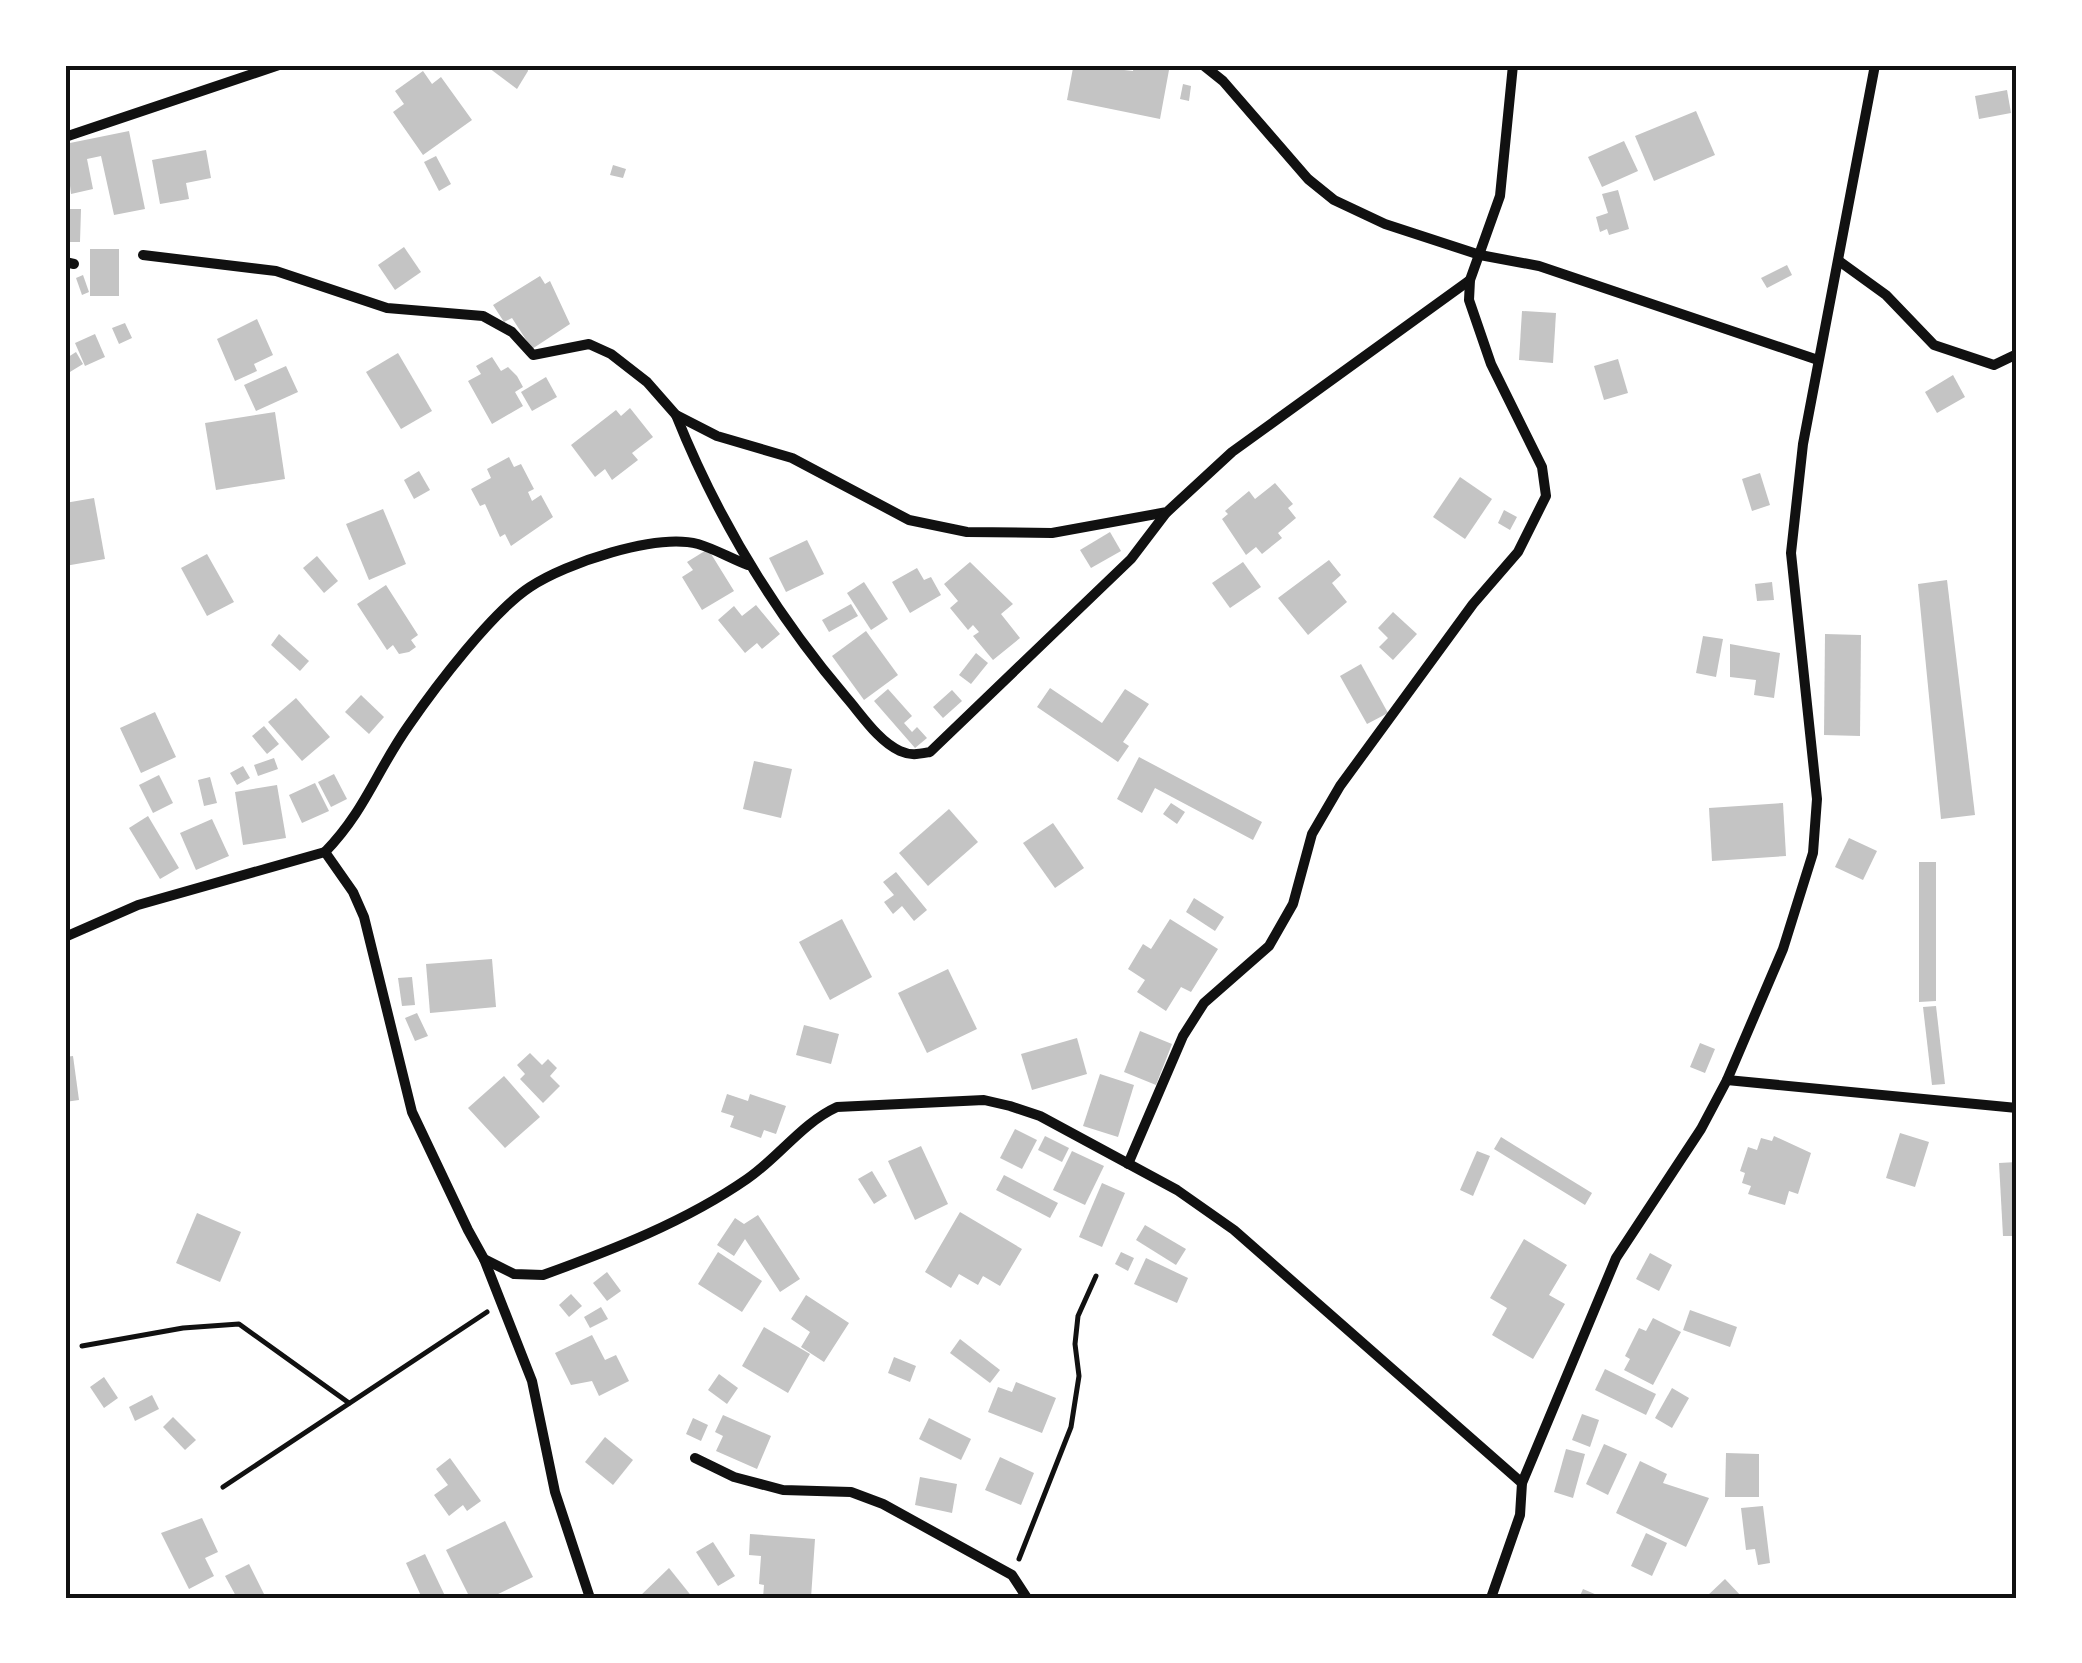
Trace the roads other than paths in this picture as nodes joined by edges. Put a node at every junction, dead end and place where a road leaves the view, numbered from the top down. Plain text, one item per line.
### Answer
1 (278, 65) edge
2 (1203, 65) edge
3 (1513, 65) edge
4 (1874, 65) edge
5 (65, 137) edge
6 (143, 255) dead end
7 (1480, 256) junction
8 (1839, 261) junction
9 (1470, 280) junction
10 (2017, 354) edge
11 (1818, 360) junction
12 (676, 415) junction
13 (1167, 512) junction
14 (748, 566) junction
15 (324, 852) junction
16 (65, 937) edge
17 (1726, 1080) junction
18 (2017, 1108) edge
19 (1128, 1164) junction
20 (484, 1258) junction
21 (695, 1458) dead end
22 (1522, 1483) junction
23 (590, 1598) edge
24 (1027, 1598) edge
25 (1491, 1598) edge

1 - 5 street
2 - 7 street
3 - 7 street
4 - 8 street
6 - 12 street
7 - 9 street
7 - 11 street
8 - 10 street
8 - 11 street
9 - 13 street
9 - 19 street
11 - 17 street
12 - 13 street
12 - 14 street
13 - 14 street
14 - 15 street
15 - 16 street
15 - 20 street
17 - 18 street
17 - 22 street
19 - 20 street
19 - 22 street
20 - 23 street
21 - 24 street
22 - 25 street

